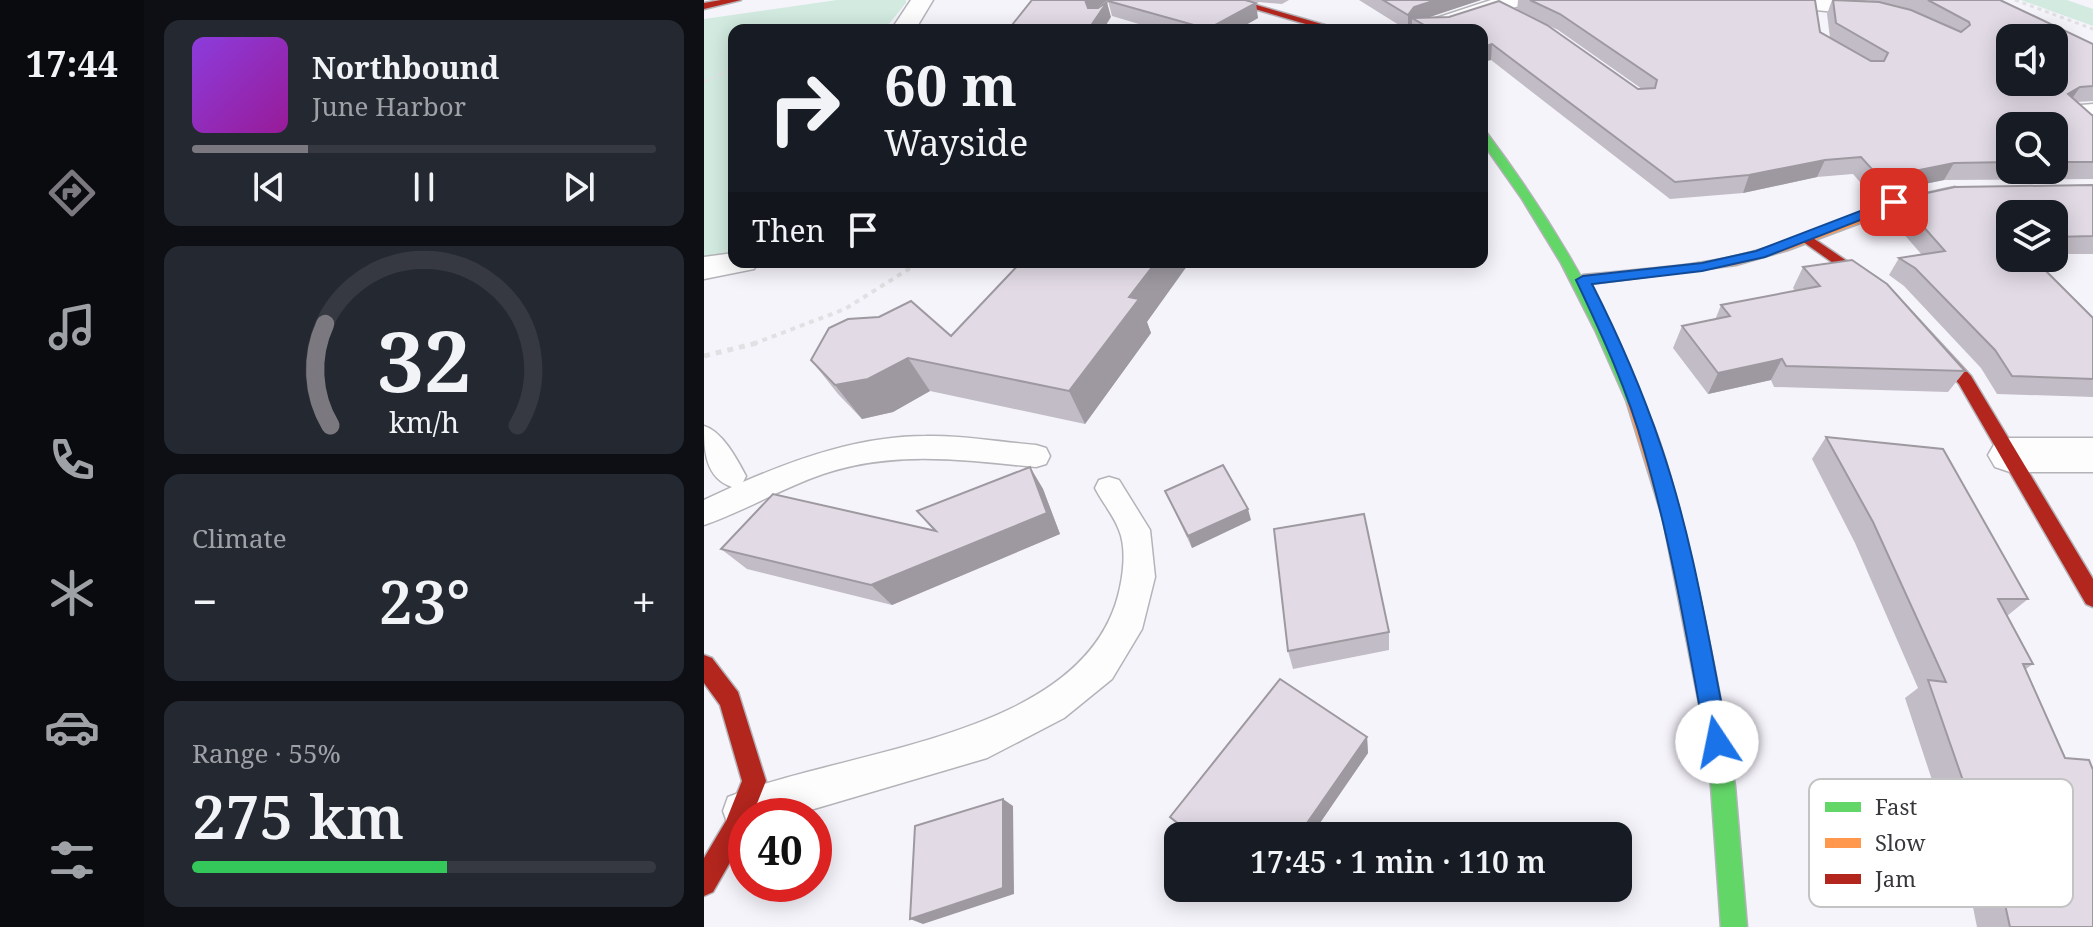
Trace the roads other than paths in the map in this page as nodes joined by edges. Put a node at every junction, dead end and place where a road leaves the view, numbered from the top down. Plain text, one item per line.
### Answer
1 (736, 0) edge
2 (922, 0) edge
3 (1229, 0) edge
4 (1784, 0) edge
5 (1839, 3) edge
6 (704, 6) edge
7 (1511, 9) edge
8 (1874, 9) edge
9 (907, 24) edge
10 (1319, 24) edge
11 (1448, 24) edge
12 (2093, 109) edge
13 (2093, 130) edge
14 (1488, 141) edge
15 (1971, 190) edge
16 (1807, 238) junction
17 (728, 264) edge
18 (704, 268) edge
19 (1583, 280) junction
20 (704, 436) edge
21 (2010, 455) junction
22 (2093, 455) edge
23 (1036, 456) dead end
24 (732, 476) dead end
25 (1109, 488) dead end
26 (704, 513) edge
27 (2093, 598) edge
28 (704, 665) edge
29 (747, 798) edge
30 (787, 798) edge
31 (728, 838) edge
32 (704, 883) edge
33 (1734, 927) edge

1 - 6 street
2 - 9 street
3 - 10 street
4 - 5 street
5 - 8 street
7 - 11 street
12 - 13 lane
14 - 19 street
15 - 16 street
16 - 19 street
16 - 21 street
17 - 18 street
19 - 33 street
20 - 24 lane
21 - 22 street
21 - 27 street
23 - 26 lane
25 - 30 lane
28 - 29 street
31 - 32 street

